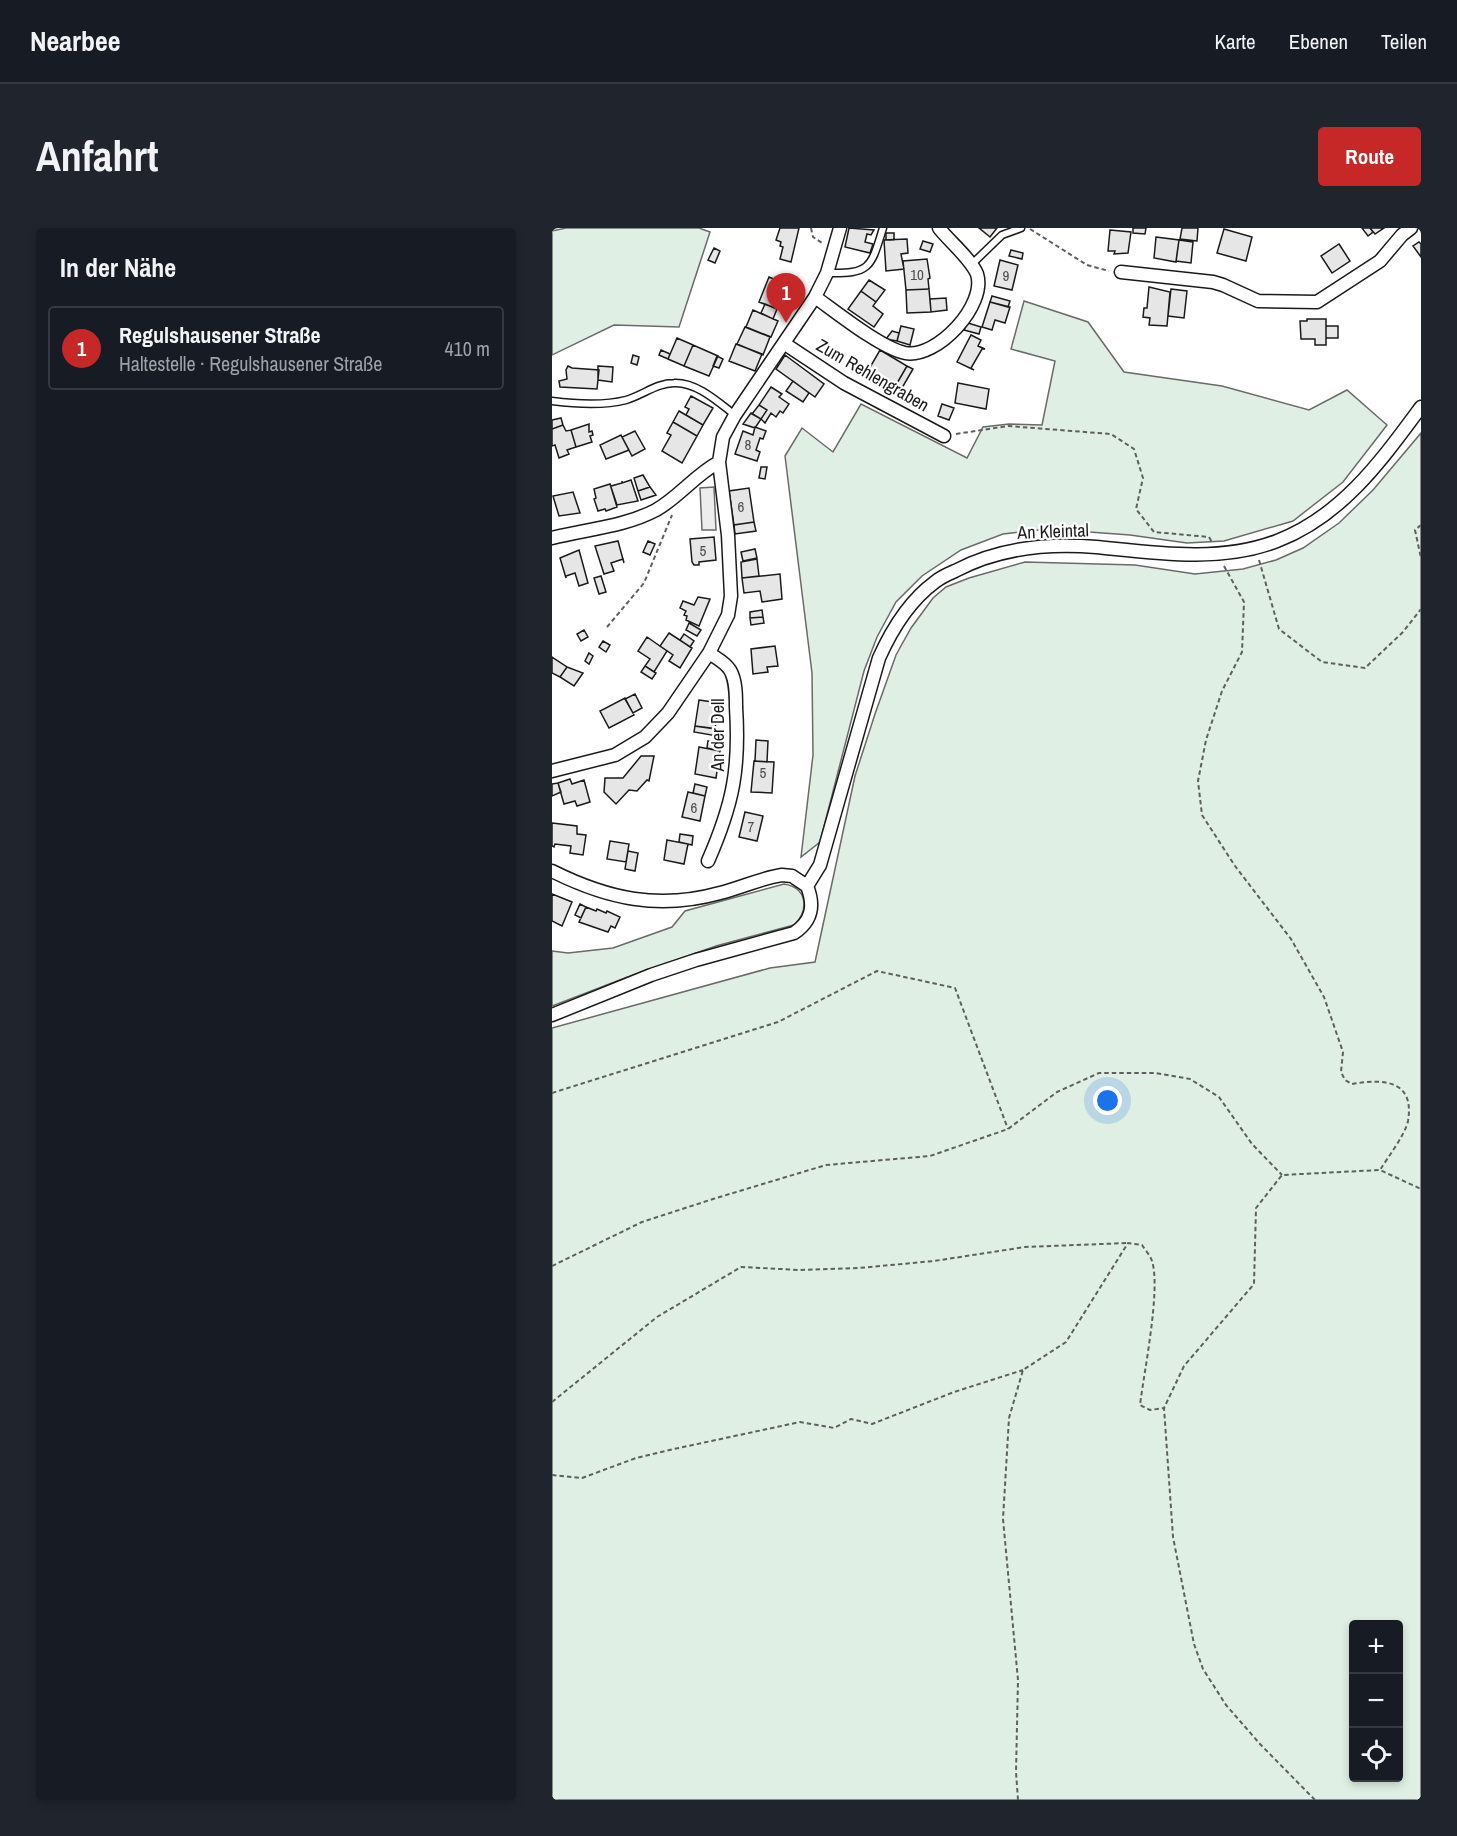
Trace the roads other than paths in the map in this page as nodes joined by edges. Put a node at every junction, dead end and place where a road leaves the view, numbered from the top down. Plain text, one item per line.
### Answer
1 (840, 228) edge
2 (883, 228) edge
3 (939, 228) edge
4 (1021, 228) edge
5 (1411, 228) edge
6 (972, 264) junction
7 (1121, 272) road end
8 (827, 273) junction
9 (815, 297) junction
10 (785, 344) junction
11 (552, 401) edge
12 (1421, 407) edge
13 (735, 415) junction
14 (944, 436) road end
15 (719, 462) junction
16 (552, 538) edge
17 (708, 653) junction
18 (552, 771) edge
19 (708, 861) dead end
20 (552, 871) edge
21 (807, 886) junction
22 (552, 1015) edge

1 - 8 street
2 - 8 lane
3 - 6 street
4 - 6 lane
5 - 7 street
6 - 9 street
8 - 9 street
9 - 10 street
10 - 13 street
10 - 14 street, Zum Rehlengraben
11 - 13 lane
12 - 21 street, An Kleintal
13 - 15 street
15 - 16 street
15 - 17 street
17 - 18 street
17 - 19 street, An der Dell
20 - 21 street
21 - 22 street

